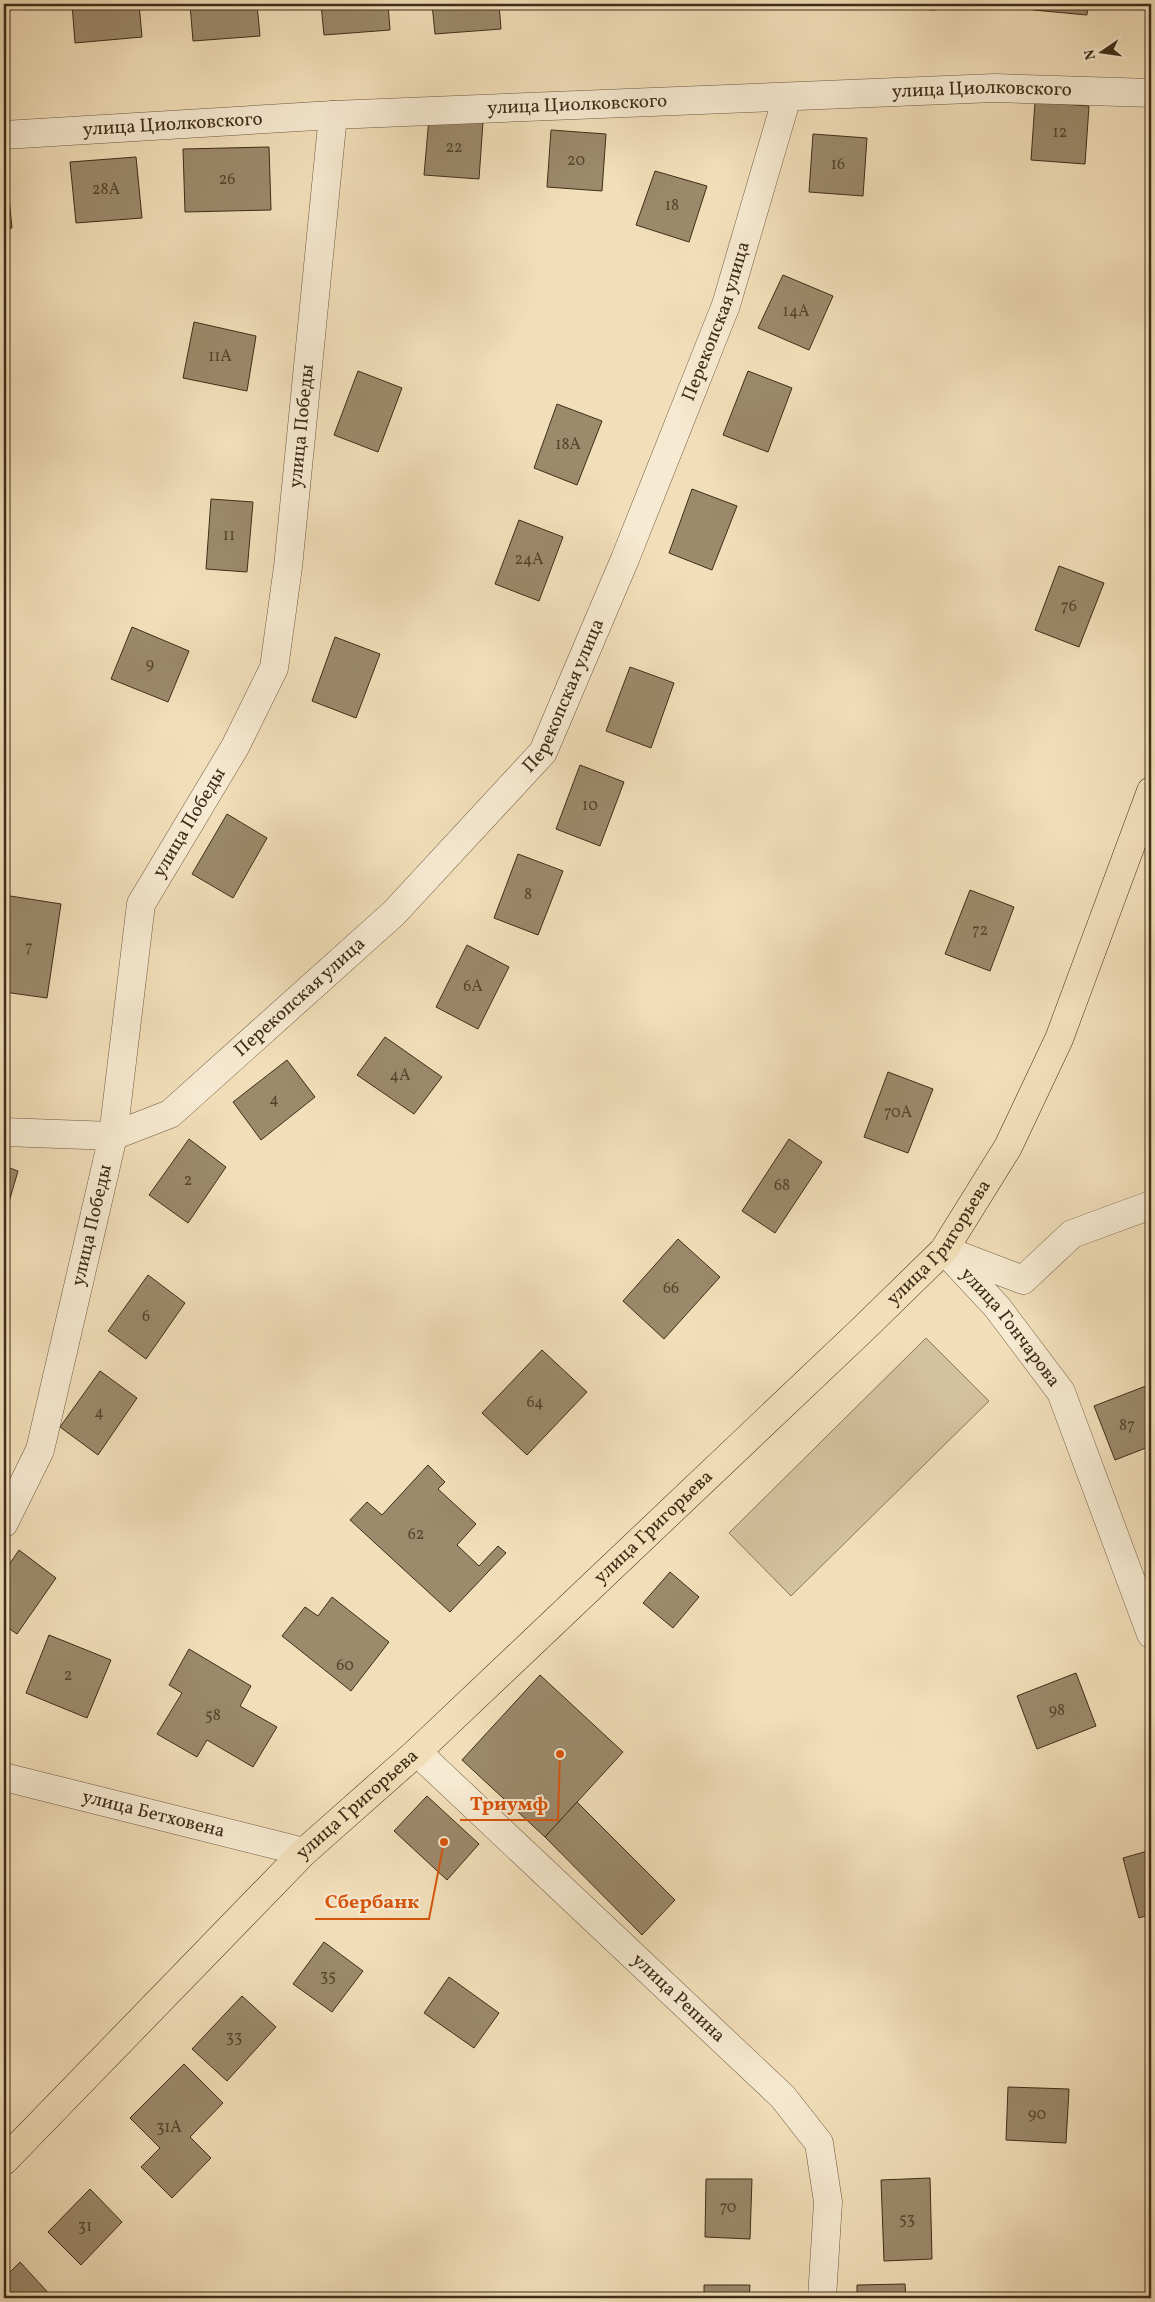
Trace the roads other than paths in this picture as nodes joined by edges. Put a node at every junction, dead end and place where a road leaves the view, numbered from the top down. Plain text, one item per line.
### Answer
1 (1151, 93) edge
2 (787, 96) junction
3 (333, 115) junction
4 (4, 135) edge
5 (1151, 791) edge
6 (4, 1132) edge
7 (113, 1136) junction
8 (1151, 1205) edge
9 (944, 1250) junction
10 (4, 1523) edge
11 (1151, 1634) edge
12 (417, 1752) junction
13 (4, 1777) edge
14 (304, 1852) junction
15 (4, 2161) edge
16 (822, 2298) edge

1 - 2 street, улица Циолковского
2 - 3 street, улица Циолковского
2 - 7 street, Перекопская улица
3 - 4 street, улица Циолковского
3 - 7 street, улица Победы
5 - 9 main road, улица Григорьева
6 - 7 street
7 - 10 street, улица Победы
8 - 9 street, улица Гончарова
9 - 11 street, улица Гончарова
9 - 12 main road, улица Григорьева
12 - 14 main road, улица Григорьева
12 - 16 street, улица Репина
13 - 14 street, улица Бетховена
14 - 15 main road, улица Григорьева

